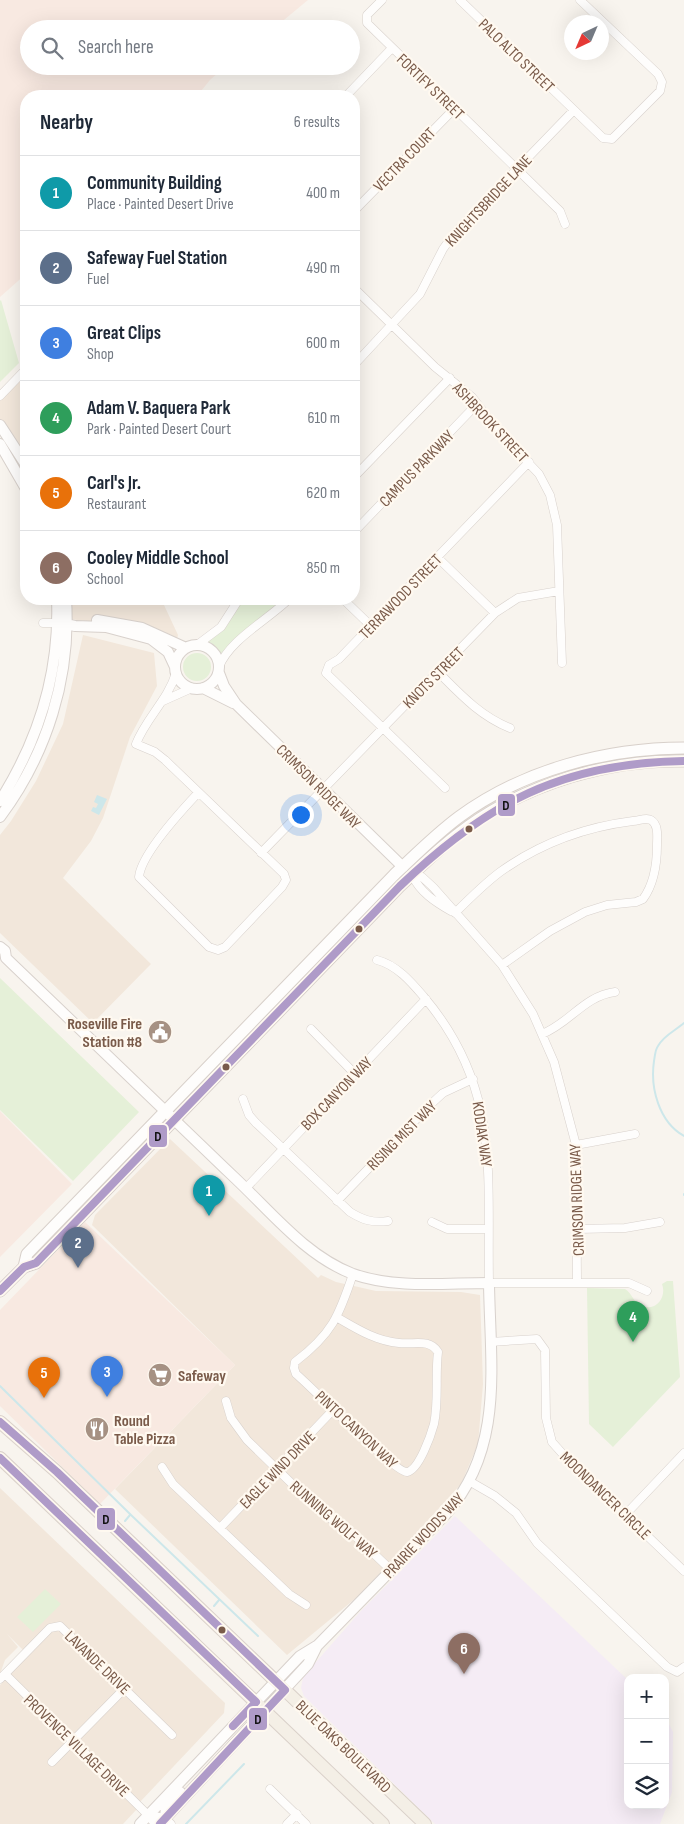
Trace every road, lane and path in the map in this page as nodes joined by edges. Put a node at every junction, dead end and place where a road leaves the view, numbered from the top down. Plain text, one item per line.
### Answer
1 (382, 0) edge
2 (460, 0) edge
3 (580, 0) edge
4 (592, 0) edge
5 (586, 6) junction
6 (392, 48) junction
7 (352, 90) edge
8 (454, 108) junction
9 (574, 110) junction
10 (517, 168) junction
11 (360, 205) edge
12 (565, 224) dead end
13 (360, 294) edge
14 (392, 325) junction
15 (360, 359) edge
16 (20, 374) edge
17 (450, 378) junction
18 (0, 396) edge
19 (477, 404) junction
20 (0, 425) edge
21 (0, 444) edge
22 (20, 456) edge
23 (529, 462) junction
24 (360, 472) edge
25 (20, 479) edge
26 (360, 526) edge
27 (437, 557) junction
28 (559, 591) junction
29 (58, 605) edge
30 (65, 605) edge
31 (235, 605) edge
32 (282, 605) edge
33 (349, 605) edge
34 (495, 613) junction
35 (43, 623) dead end
36 (62, 623) junction
37 (371, 626) junction
38 (197, 645) junction
39 (186, 648) junction
40 (562, 663) dead end
41 (176, 670) junction
42 (219, 670) junction
43 (438, 672) junction
44 (192, 688) junction
45 (203, 688) junction
46 (163, 701) junction
47 (236, 704) junction
48 (382, 727) junction
49 (510, 728) dead end
50 (684, 748) edge
51 (684, 761) edge
52 (445, 788) dead end
53 (322, 790) junction
54 (198, 792) junction
55 (0, 801) edge
56 (0, 817) edge
57 (261, 853) junction
58 (403, 867) junction
59 (412, 875) junction
60 (455, 913) junction
61 (0, 947) edge
62 (3, 957) edge
63 (378, 960) dead end
64 (502, 965) junction
65 (615, 992) dead end
66 (426, 1000) junction
67 (311, 1029) dead end
68 (542, 1034) junction
69 (355, 1074) junction
70 (473, 1079) junction
71 (243, 1099) dead end
72 (165, 1111) junction
73 (174, 1120) junction
74 (635, 1134) dead end
75 (576, 1145) junction
76 (282, 1149) junction
77 (246, 1188) junction
78 (337, 1201) junction
79 (388, 1221) dead end
80 (432, 1222) dead end
81 (660, 1222) dead end
82 (488, 1229) junction
83 (578, 1229) junction
84 (24, 1267) junction
85 (353, 1274) junction
86 (577, 1282) junction
87 (489, 1283) junction
88 (0, 1291) edge
89 (647, 1291) dead end
90 (338, 1318) junction
91 (490, 1342) junction
92 (226, 1401) dead end
93 (334, 1409) junction
94 (0, 1422) edge
95 (684, 1453) edge
96 (0, 1458) edge
97 (162, 1468) dead end
98 (276, 1469) junction
99 (470, 1481) junction
100 (625, 1515) junction
101 (220, 1528) junction
102 (682, 1566) edge
103 (391, 1570) junction
104 (306, 1606) dead end
105 (684, 1667) edge
106 (3, 1677) edge
107 (280, 1685) junction
108 (125, 1688) junction
109 (261, 1707) junction
110 (172, 1735) dead end
111 (73, 1741) junction
112 (204, 1756) junction
113 (52, 1762) dead end
114 (270, 1788) dead end
115 (296, 1814) junction
116 (148, 1819) edge
117 (166, 1822) edge
118 (140, 1824) edge
119 (155, 1824) edge
120 (287, 1824) edge
121 (306, 1824) edge
122 (383, 1824) edge
123 (425, 1824) edge

1 - 6 street, FORTIFY STREET
2 - 9 street, PALO ALTO STREET
3 - 5 street
4 - 5 street
5 - 9 street, PALO ALTO STREET
6 - 7 street
6 - 8 street, FORTIFY STREET
8 - 10 street, FORTIFY STREET
8 - 11 street, VECTRA COURT
9 - 10 street, KNIGHTSBRIDGE LANE
10 - 12 street, FORTIFY STREET
10 - 14 street, KNIGHTSBRIDGE LANE
13 - 14 street, ASHBROOK STREET
14 - 15 street, KNIGHTSBRIDGE LANE
14 - 17 street, ASHBROOK STREET
16 - 18 street
17 - 19 street, ASHBROOK STREET
17 - 24 street
19 - 23 street, ASHBROOK STREET
19 - 26 street, CAMPUS PARKWAY
20 - 22 street
21 - 25 street
23 - 27 street, TERRAWOOD STREET
23 - 28 street, ASHBROOK STREET
27 - 34 street
27 - 37 street, TERRAWOOD STREET
28 - 34 street, KNOTS STREET
28 - 40 street, ASHBROOK STREET
29 - 36 street
30 - 36 street
31 - 38 street
32 - 42 street
33 - 37 street
34 - 43 street, KNOTS STREET
35 - 36 street
36 - 39 street
36 - 41 street
36 - 55 street
36 - 56 street
37 - 48 street, TERRAWOOD STREET
38 - 39 street
38 - 42 street
39 - 41 street
41 - 44 street
41 - 46 street
42 - 45 street
42 - 47 street, CRIMSON RIDGE WAY
43 - 48 street, KNOTS STREET
43 - 49 street
44 - 45 street
44 - 46 street
45 - 47 street, CRIMSON RIDGE WAY
46 - 54 street
47 - 53 street, CRIMSON RIDGE WAY
48 - 52 street
48 - 53 street, KNOTS STREET
50 - 58 main road
51 - 59 main road
53 - 57 street, KNOTS STREET
53 - 58 street, CRIMSON RIDGE WAY
54 - 57 street
54 - 57 street
58 - 59 main road
58 - 72 main road
59 - 60 street, CRIMSON RIDGE WAY
59 - 73 main road
60 - 64 street, CRIMSON RIDGE WAY
60 - 64 street
61 - 62 street
62 - 72 street
63 - 66 street, KODIAK WAY
64 - 68 street, CRIMSON RIDGE WAY
65 - 68 street
66 - 69 street, BOX CANYON WAY
66 - 70 street, KODIAK WAY
67 - 69 street
68 - 75 street, CRIMSON RIDGE WAY
69 - 76 street, BOX CANYON WAY
70 - 78 street, RISING MIST WAY
70 - 82 street, KODIAK WAY
71 - 76 street
72 - 73 street
72 - 84 main road
73 - 77 street
73 - 84 main road
74 - 75 street
75 - 83 street, CRIMSON RIDGE WAY
76 - 77 street, BOX CANYON WAY
76 - 78 street
77 - 85 street
78 - 79 street
80 - 82 street
81 - 83 street
82 - 87 street, KODIAK WAY
83 - 86 street, CRIMSON RIDGE WAY
84 - 88 main road
85 - 87 street
85 - 90 street, PINTO CANYON WAY
86 - 87 street
86 - 89 street
87 - 91 street, PRAIRIE WOODS WAY
90 - 93 street, PINTO CANYON WAY
90 - 93 street, PINTO CANYON WAY
91 - 99 street, PRAIRIE WOODS WAY
91 - 100 street, MOONDANCER CIRCLE
92 - 98 street, RUNNING WOLF WAY
93 - 98 street, EAGLE WIND DRIVE
94 - 107 main road, BLUE OAKS BOULEVARD
95 - 100 street
96 - 109 main road, BLUE OAKS BOULEVARD
97 - 101 street
98 - 101 street, EAGLE WIND DRIVE
98 - 103 street, RUNNING WOLF WAY
99 - 103 street, PRAIRIE WOODS WAY
99 - 105 street
100 - 102 street, MOONDANCER CIRCLE
101 - 104 street
103 - 107 street, PRAIRIE WOODS WAY
106 - 108 street, LAVANDE DRIVE
106 - 111 street, PROVENCE VILLAGE DRIVE
107 - 109 street, PRAIRIE WOODS WAY
107 - 123 main road, BLUE OAKS BOULEVARD
108 - 110 street, LAVANDE DRIVE
108 - 111 street
109 - 112 street
109 - 117 street
109 - 122 main road, BLUE OAKS BOULEVARD
111 - 113 street
111 - 116 street, PROVENCE VILLAGE DRIVE
112 - 116 street
112 - 117 street
114 - 115 street
115 - 120 street
115 - 121 street
116 - 117 street
116 - 118 street
116 - 119 street, PROVENCE VILLAGE DRIVE

